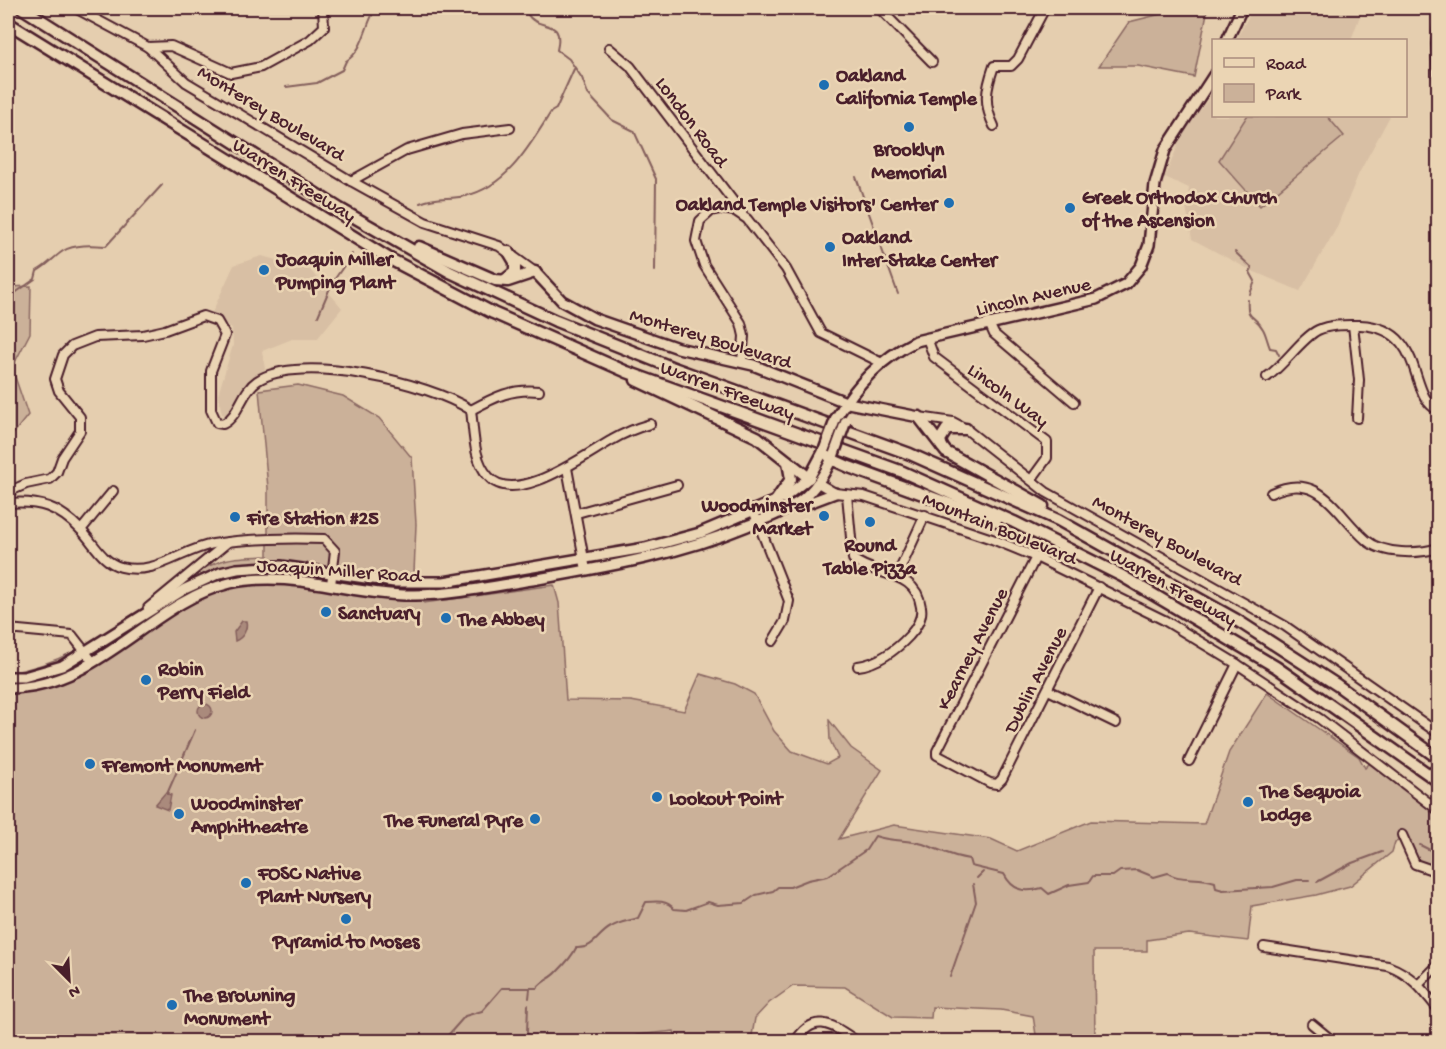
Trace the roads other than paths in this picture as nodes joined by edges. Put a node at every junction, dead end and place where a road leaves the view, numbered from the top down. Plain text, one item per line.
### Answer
1 (22, 8) edge
2 (75, 8) edge
3 (322, 8) edge
4 (879, 8) edge
5 (1045, 8) edge
6 (1242, 8) edge
7 (8, 23) edge
8 (1438, 27) edge
9 (1227, 39) edge
10 (148, 47) junction
11 (609, 48) dead end
12 (932, 62) dead end
13 (1212, 78) edge
14 (1438, 80) edge
15 (994, 126) dead end
16 (510, 128) dead end
17 (351, 181) junction
18 (340, 209) junction
19 (747, 219) junction
20 (509, 252) junction
21 (535, 272) junction
22 (502, 281) junction
23 (989, 323) junction
24 (1353, 325) junction
25 (927, 338) junction
26 (742, 362) junction
27 (880, 362) junction
28 (627, 372) junction
29 (1267, 376) dead end
30 (539, 392) dead end
31 (1074, 402) dead end
32 (848, 403) junction
33 (471, 410) junction
34 (1438, 410) edge
35 (919, 417) junction
36 (1357, 418) dead end
37 (650, 424) dead end
38 (966, 429) junction
39 (780, 452) junction
40 (946, 452) junction
41 (830, 454) junction
42 (567, 468) junction
43 (1031, 480) junction
44 (814, 481) junction
45 (677, 485) dead end
46 (113, 491) dead end
47 (8, 492) edge
48 (835, 493) junction
49 (1271, 493) dead end
50 (847, 495) junction
51 (8, 502) edge
52 (777, 508) junction
53 (753, 510) junction
54 (577, 513) junction
55 (925, 516) junction
56 (1058, 520) junction
57 (758, 522) junction
58 (81, 530) junction
59 (228, 542) junction
60 (1438, 548) edge
61 (1069, 549) junction
62 (1036, 557) junction
63 (584, 559) junction
64 (586, 570) junction
65 (333, 574) junction
66 (897, 576) junction
67 (331, 585) junction
68 (1098, 587) junction
69 (126, 627) junction
70 (8, 629) edge
71 (772, 641) dead end
72 (87, 652) junction
73 (93, 662) junction
74 (1238, 664) junction
75 (858, 666) dead end
76 (8, 677) edge
77 (8, 688) edge
78 (1048, 690) junction
79 (1116, 723) dead end
80 (1438, 733) edge
81 (1438, 758) edge
82 (1189, 761) dead end
83 (1438, 781) edge
84 (997, 784) joint
85 (1438, 810) edge
86 (1402, 835) dead end
87 (1438, 872) edge
88 (1264, 947) dead end
89 (1438, 965) edge
90 (1419, 984) junction
91 (1438, 1009) edge
92 (1311, 1024) dead end
93 (795, 1041) edge
94 (858, 1041) edge
95 (1334, 1041) edge

1 - 18 highway, Warren Freeway
2 - 10 street, Monterey Boulevard
3 - 10 street
4 - 12 street
5 - 15 street
6 - 9 main road
7 - 28 highway, Warren Freeway
8 - 14 street
10 - 17 street, Monterey Boulevard
11 - 19 street, London Road
13 - 23 main road, Lincoln Avenue
16 - 17 street
17 - 20 street, Monterey Boulevard
18 - 22 highway
18 - 56 highway, Warren Freeway
19 - 26 street
19 - 27 street, London Road
20 - 21 street, Monterey Boulevard
20 - 22 highway
21 - 22 highway
21 - 26 main road, Monterey Boulevard
23 - 25 main road, Lincoln Avenue
23 - 31 street
24 - 29 street
24 - 34 street
24 - 36 street
25 - 27 main road, Lincoln Avenue
25 - 43 street, Lincoln Way
26 - 32 main road, Monterey Boulevard
27 - 32 main road, Lincoln Avenue
28 - 39 highway
28 - 61 highway, Warren Freeway
30 - 33 street
32 - 35 main road, Monterey Boulevard
32 - 41 main road, Lincoln Avenue, bridge
32 - 41 main road, Lincoln Avenue, bridge
33 - 42 street
33 - 47 street
35 - 38 street, Monterey Boulevard
35 - 40 highway
37 - 42 street
38 - 40 highway
38 - 43 street, Monterey Boulevard
39 - 44 highway
39 - 52 highway
40 - 56 highway
41 - 44 main road, Lincoln Avenue
41 - 61 highway
42 - 54 street
43 - 80 street, Monterey Boulevard
44 - 48 street, Mountain Boulevard
44 - 52 main road, Joaquin Miller Road
45 - 54 street
46 - 58 street
48 - 50 street, Mountain Boulevard
48 - 52 main road
49 - 60 street
50 - 55 street, Mountain Boulevard
50 - 66 street
51 - 58 street
52 - 53 main road, Joaquin Miller Road
52 - 57 main road, Joaquin Miller Road
53 - 57 street
53 - 63 main road, Joaquin Miller Road
54 - 63 street
55 - 62 street, Mountain Boulevard
55 - 66 street
56 - 81 highway, Warren Freeway
57 - 64 main road, Joaquin Miller Road
57 - 71 street
58 - 59 street
59 - 65 street
59 - 69 street
61 - 83 highway, Warren Freeway
62 - 68 street, Mountain Boulevard
62 - 84 street, Kearney Avenue
63 - 64 street
63 - 65 main road, Joaquin Miller Road
64 - 67 main road, Joaquin Miller Road
65 - 67 street
65 - 69 main road, Joaquin Miller Road
66 - 75 street
67 - 73 main road, Joaquin Miller Road
68 - 74 street, Mountain Boulevard
68 - 78 street, Dublin Avenue
69 - 72 main road, Joaquin Miller Road
70 - 72 street
72 - 73 street
72 - 76 main road, Joaquin Miller Road
73 - 77 main road, Joaquin Miller Road
74 - 82 street
74 - 85 street, Mountain Boulevard
78 - 79 street
78 - 84 street, Dublin Avenue
86 - 87 street
88 - 90 street
89 - 90 street
90 - 91 street
92 - 95 street
93 - 94 street

